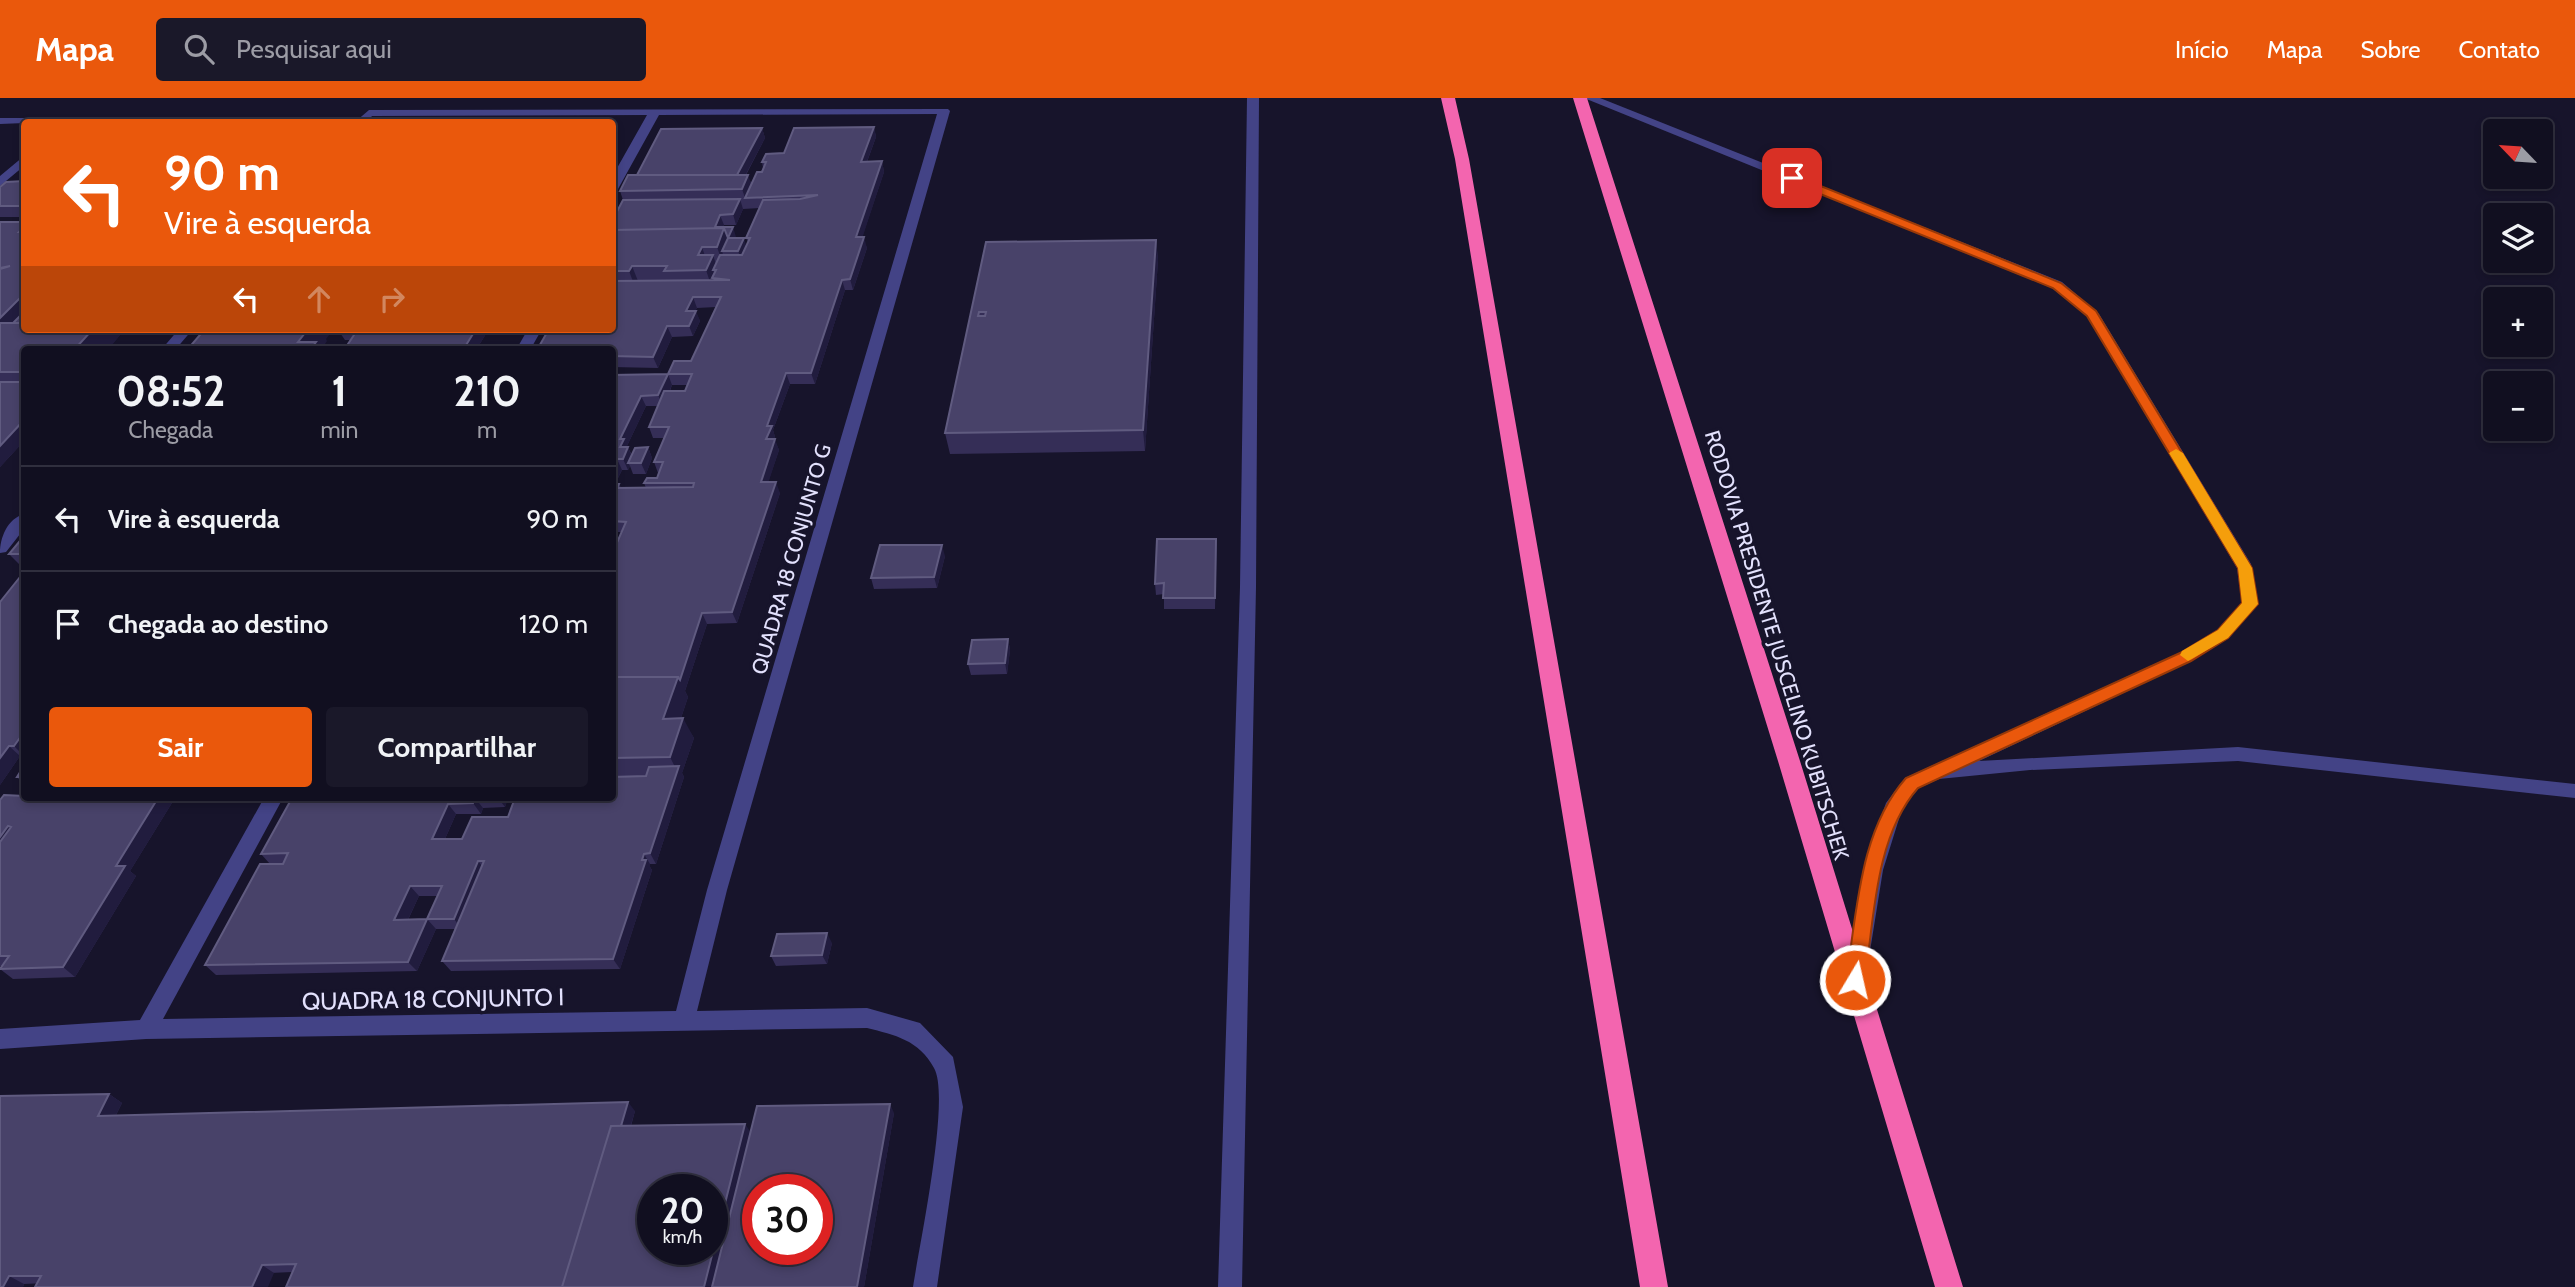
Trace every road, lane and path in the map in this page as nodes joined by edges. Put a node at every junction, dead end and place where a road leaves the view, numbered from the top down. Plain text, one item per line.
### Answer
1 (1253, 98) edge
2 (1448, 98) edge
3 (1580, 98) edge
4 (1590, 98) edge
5 (655, 112) junction
6 (365, 118) edge
7 (0, 121) edge
8 (21, 121) edge
9 (21, 163) edge
10 (0, 182) edge
11 (616, 182) edge
12 (21, 523) edge
13 (0, 548) edge
14 (1937, 772) junction
15 (2575, 791) edge
16 (272, 801) edge
17 (1855, 980) junction
18 (684, 1020) junction
19 (146, 1029) junction
20 (0, 1039) edge
21 (925, 1287) edge
22 (1230, 1287) edge
23 (1654, 1287) edge
24 (1950, 1287) edge

1 - 22 street
2 - 23 highway
3 - 17 highway, RODOVIA PRESIDENTE JUSCELINO KUBITSCHEK
4 - 14 street
5 - 6 street
5 - 11 street
5 - 18 street, QUADRA 18 CONJUNTO G
7 - 8 street
9 - 10 street
12 - 13 street
14 - 15 street
14 - 17 street
16 - 19 street
17 - 24 highway, RODOVIA PRESIDENTE JUSCELINO KUBITSCHEK
18 - 19 street, QUADRA 18 CONJUNTO I
18 - 21 street, QUADRA 18 CONJUNTO I
19 - 20 street, QUADRA 18 CONJUNTO I

